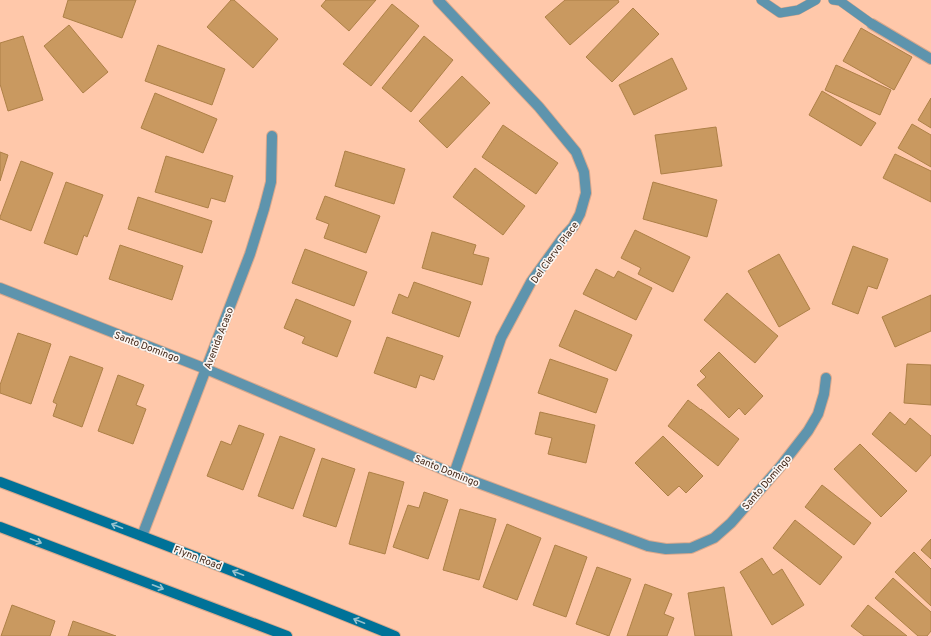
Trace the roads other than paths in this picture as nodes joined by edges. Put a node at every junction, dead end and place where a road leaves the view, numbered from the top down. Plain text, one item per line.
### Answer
1 (438, 0) edge
2 (761, 0) edge
3 (816, 0) edge
4 (833, 0) edge
5 (872, 24) joint
6 (931, 59) edge
7 (272, 136) dead end
8 (0, 288) edge
9 (206, 369) junction
10 (826, 378) dead end
11 (454, 474) junction
12 (0, 482) edge
13 (0, 527) edge
14 (142, 536) junction
15 (287, 636) edge
16 (395, 636) edge

1 - 11 street, Del Ciervo Place
2 - 3 lane
4 - 5 lane
5 - 6 street
7 - 9 street, Avenida Acaso
8 - 9 street, Santo Domingo
9 - 11 street, Santo Domingo
9 - 14 street, Avenida Acaso
10 - 11 street, Santo Domingo
14 -> 12 main road, Flynn Road
13 -> 15 main road
16 -> 14 main road, Flynn Road

